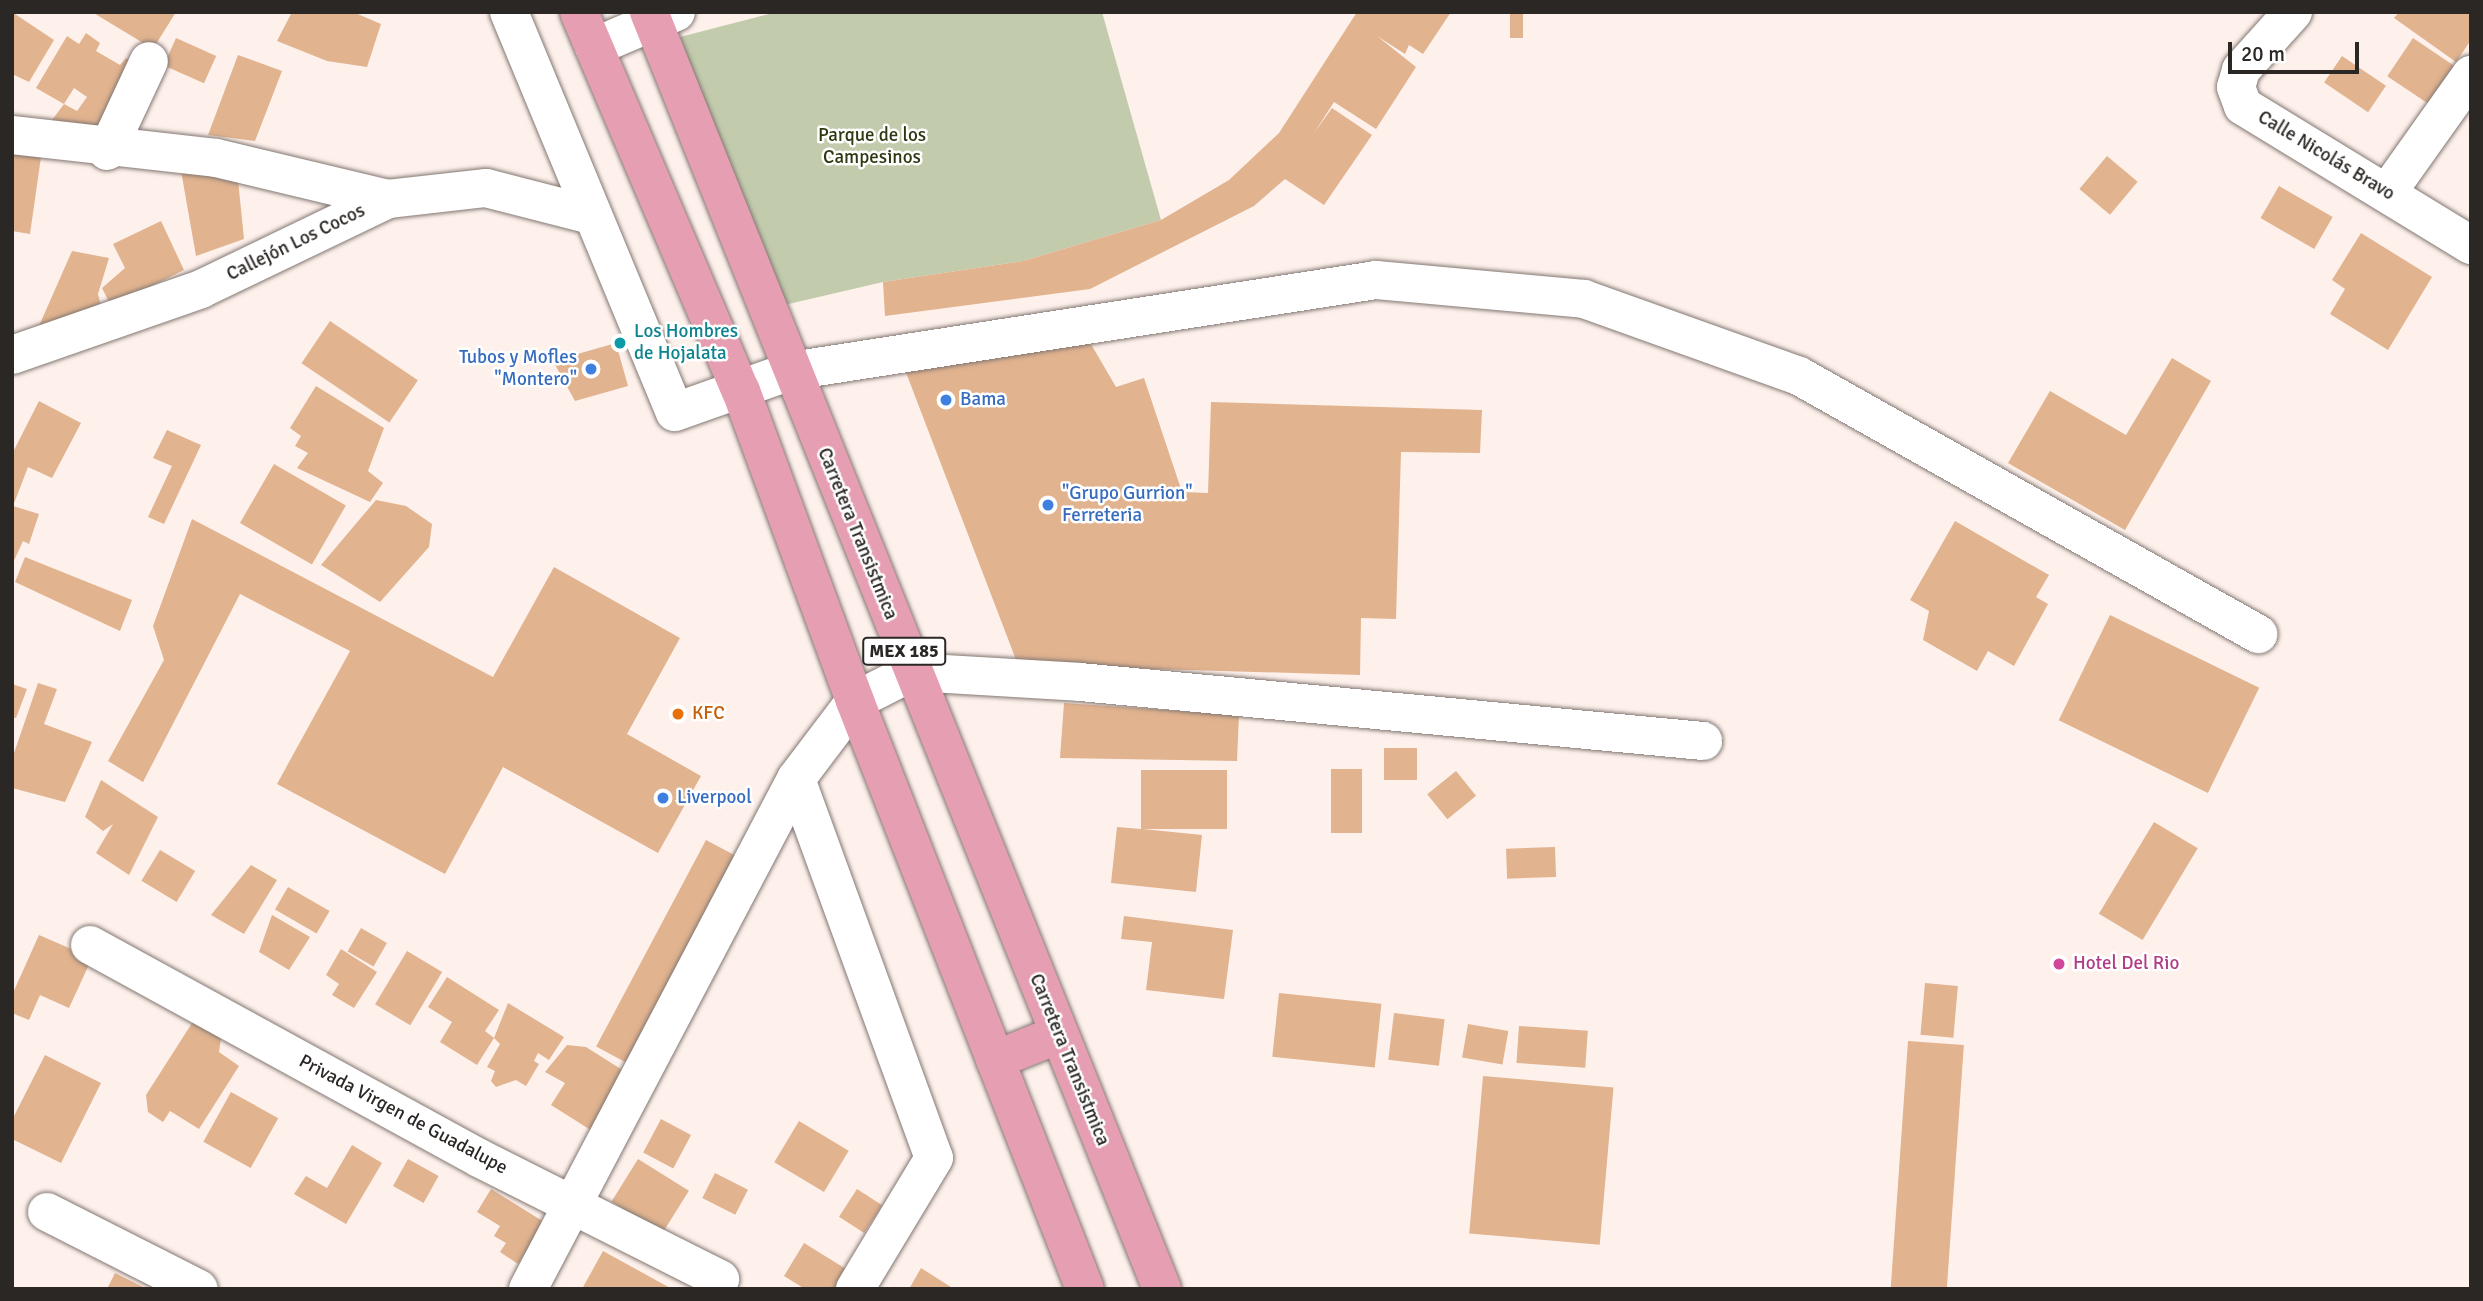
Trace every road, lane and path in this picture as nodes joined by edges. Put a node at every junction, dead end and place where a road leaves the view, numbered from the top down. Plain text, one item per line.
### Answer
1 (509, 12) edge
2 (579, 12) edge
3 (2292, 12) edge
4 (660, 15) edge
5 (594, 47) junction
6 (149, 61) dead end
7 (2471, 75) edge
8 (12, 135) edge
9 (107, 151) junction
10 (2387, 193) junction
11 (388, 199) junction
12 (587, 214) junction
13 (2471, 245) edge
14 (12, 355) edge
15 (791, 371) junction
16 (741, 391) junction
17 (2258, 634) dead end
18 (912, 672) junction
19 (855, 701) junction
20 (1703, 741) dead end
21 (796, 779) junction
22 (90, 946) dead end
23 (1059, 1034) junction
24 (995, 1060) junction
25 (571, 1202) junction
26 (47, 1212) dead end
27 (720, 1279) dead end
28 (1073, 1280) edge
29 (199, 1289) edge
30 (528, 1289) edge
31 (855, 1289) edge
32 (1162, 1289) edge

1 - 12 street
2 - 5 main road, MEX 185
3 - 10 street, Calle Nicolás Bravo
4 - 5 street
4 - 15 main road, Carretera Transistmica / MEX 185
5 - 16 main road, MEX 185
6 - 9 street
7 - 10 street
8 - 9 street
9 - 11 street
10 - 13 street, Calle Nicolás Bravo
11 - 12 street, Callejón Los Cocos
11 - 14 street, Callejón Los Cocos
12 - 16 street
15 - 16 street
15 - 17 street
15 - 18 main road, Carretera Transistmica / MEX 185
16 - 19 main road, MEX 185
18 - 19 street
18 - 20 street
18 - 23 main road, Carretera Transistmica / MEX 185
19 - 21 street
19 - 24 main road, MEX 185
21 - 25 street
21 - 31 street
22 - 25 street, Privada Virgen de Guadalupe
23 - 24 main road
23 - 32 main road, Carretera Transistmica / MEX 185
24 - 28 main road, MEX 185
25 - 27 street, Privada Virgen de Guadalupe
25 - 30 street
26 - 29 street

